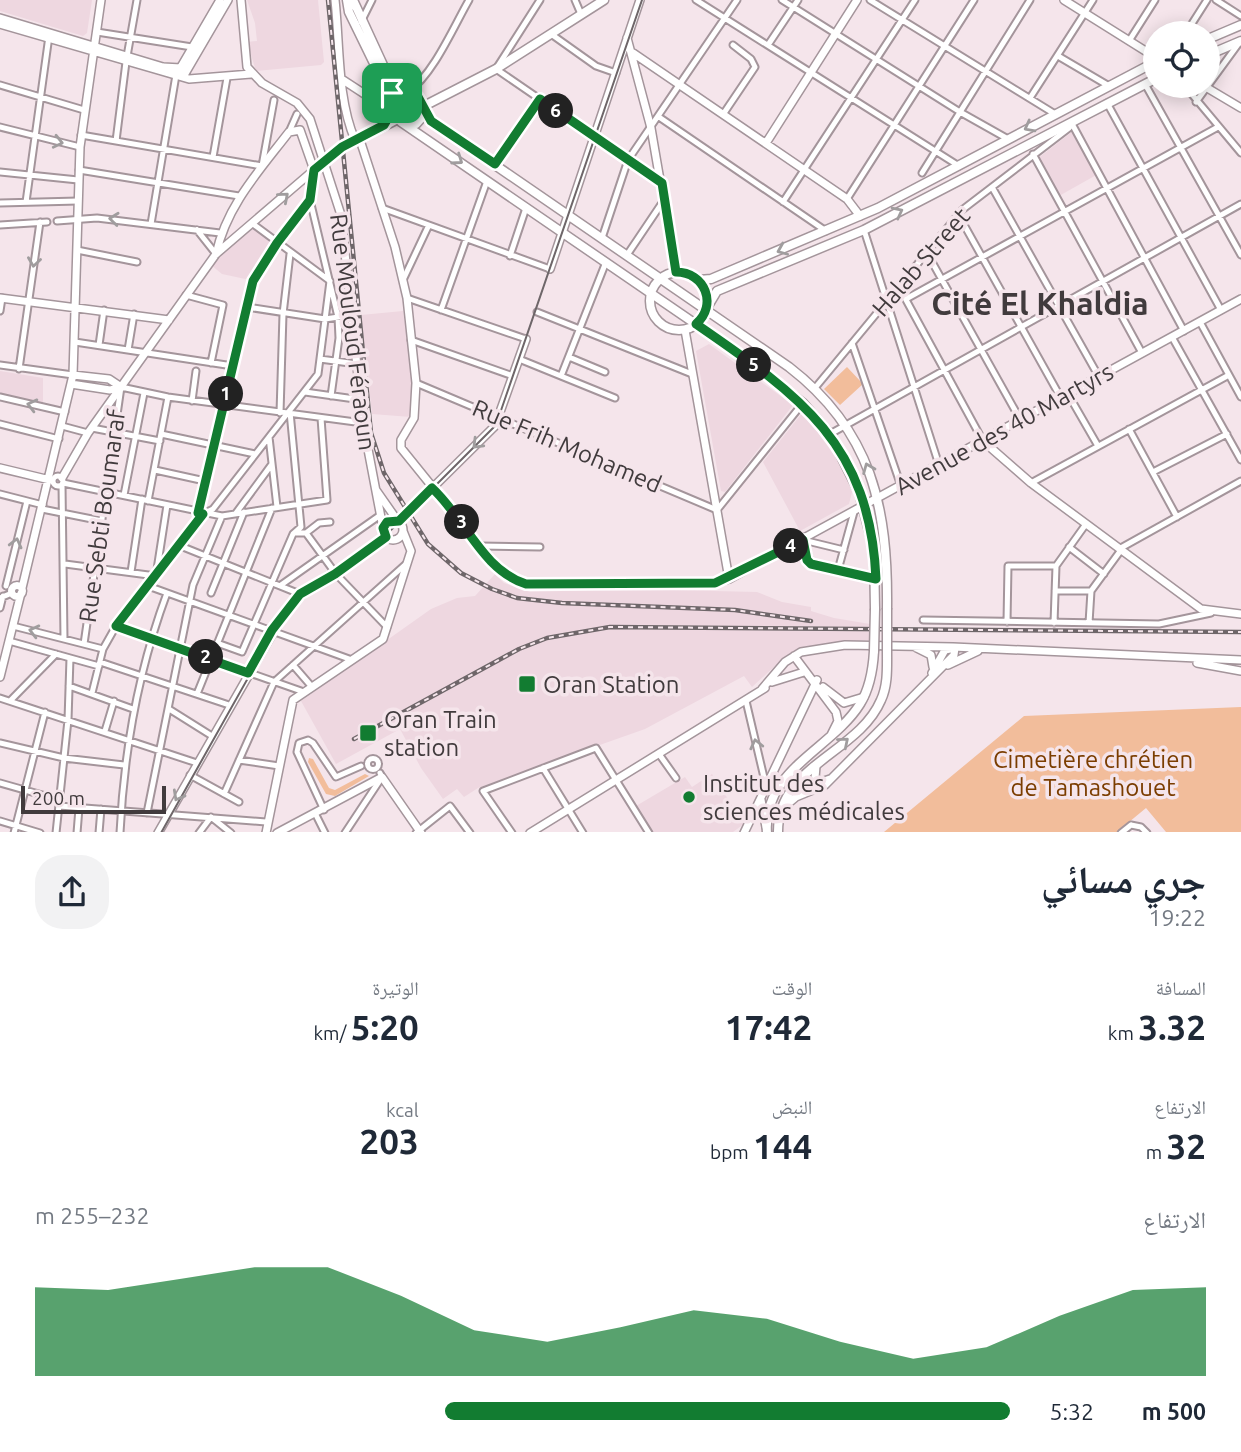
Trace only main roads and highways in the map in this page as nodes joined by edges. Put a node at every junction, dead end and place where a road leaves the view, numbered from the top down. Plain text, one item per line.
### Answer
1 (102, 0) edge
2 (220, 0) edge
3 (228, 0) edge
4 (241, 0) edge
5 (335, 0) edge
6 (604, 0) edge
7 (640, 0) edge
8 (857, 0) edge
9 (1064, 0) edge
10 (351, 1) edge
11 (0, 18) edge
12 (358, 23) junction
13 (0, 24) edge
14 (1241, 25) edge
15 (1220, 33) edge
16 (50, 36) junction
17 (627, 38) junction
18 (1241, 41) edge
19 (94, 49) junction
20 (1143, 50) edge
21 (1220, 50) edge
22 (633, 53) junction
23 (1143, 66) edge
24 (180, 74) junction
25 (251, 74) junction
26 (343, 80) junction
27 (1143, 85) edge
28 (407, 91) junction
29 (1220, 95) edge
30 (389, 98) junction
31 (376, 104) junction
32 (1241, 108) edge
33 (425, 109) junction
34 (395, 116) junction
35 (357, 138) junction
36 (766, 143) junction
37 (314, 170) junction
38 (569, 215) junction
39 (860, 216) junction
40 (563, 232) junction
41 (216, 254) junction
42 (550, 269) road end
43 (676, 272) junction
44 (661, 279) junction
45 (699, 280) junction
46 (651, 293) junction
47 (1, 298) edge
48 (1241, 299) edge
49 (76, 305) junction
50 (707, 308) junction
51 (169, 320) junction
52 (696, 324) junction
53 (685, 330) junction
54 (526, 339) road end
55 (73, 375) junction
56 (71, 384) junction
57 (121, 387) junction
58 (983, 441) junction
59 (0, 468) edge
60 (58, 481) junction
61 (432, 488) junction
62 (375, 489) junction
63 (879, 498) junction
64 (864, 506) junction
65 (398, 521) junction
66 (383, 528) junction
67 (403, 531) junction
68 (389, 538) junction
69 (409, 545) junction
70 (729, 579) junction
71 (8, 588) edge
72 (22, 591) junction
73 (1241, 614) edge
74 (909, 645) junction
75 (953, 647) junction
76 (986, 649) junction
77 (795, 658) junction
78 (1173, 659) junction
79 (1241, 660) edge
80 (1241, 671) edge
81 (804, 672) junction
82 (932, 673) junction
83 (0, 677) edge
84 (814, 681) junction
85 (928, 681) junction
86 (772, 682) junction
87 (762, 689) junction
88 (864, 697) junction
89 (830, 736) junction
90 (817, 764) junction
91 (831, 779) junction
92 (761, 796) junction
93 (780, 813) junction
94 (749, 823) junction
95 (767, 831) edge
96 (158, 832) edge
97 (266, 832) edge
98 (277, 832) edge
99 (419, 832) edge
100 (530, 832) edge
101 (744, 832) edge
102 (778, 832) edge

1 - 19 main road
2 - 24 main road
3 - 24 main road
4 - 25 main road
5 - 26 main road
6 - 33 main road
7 - 17 main road
8 - 36 main road
9 - 20 main road
10 - 12 main road
11 - 16 main road
12 - 28 main road
12 - 30 main road
13 - 16 main road
14 - 15 main road
16 - 19 main road
17 - 22 main road
17 - 38 main road
18 - 21 main road
19 - 24 main road
19 - 49 main road
22 - 36 main road
22 - 43 main road
23 -> 39 main road
24 - 25 main road
25 - 62 main road, Rue Mouloud Féraoun
26 - 31 main road
26 - 35 main road
50 -> 27 main road
28 - 30 main road
28 - 33 main road
29 - 32 main road
30 - 31 main road
30 - 34 main road
31 - 34 main road
33 - 34 main road
33 - 38 main road
34 - 35 main road
34 -> 40 main road
35 - 37 main road, bridge
35 - 61 main road
36 - 39 main road
41 -> 37 main road
37 - 41 main road
38 - 40 main road
38 - 44 main road
39 -> 45 main road
40 - 42 main road
40 - 46 main road
41 - 51 main road
43 - 44 main road
43 - 45 main road
44 - 46 main road
44 - 50 main road
45 - 50 main road
46 - 52 main road
46 - 53 main road
47 - 49 main road
48 - 58 main road, Avenue des 40 Martyrs
49 - 51 main road
49 - 55 main road
50 - 52 main road
63 -> 50 main road
51 - 57 main road
52 - 53 main road
52 - 64 main road
53 - 70 main road
54 -> 61 main road
55 - 56 main road
55 - 57 main road
56 - 57 main road
56 - 60 main road
57 - 60 main road
58 - 63 main road, Avenue des 40 Martyrs
58 - 73 main road
59 - 60 main road
60 - 72 main road
61 - 65 main road
61 - 70 main road
62 - 65 main road, Rue Mouloud Féraoun
62 - 66 main road, Rue Mouloud Féraoun
63 - 64 main road, Avenue des 40 Martyrs
90 -> 63 main road, bridge
64 - 70 main road, Avenue des 40 Martyrs
64 - 88 main road, bridge
65 - 66 main road
65 - 67 main road
66 - 68 main road
67 - 68 main road
67 - 69 main road
68 - 69 main road
68 -> 96 main road
69 - 97 main road
71 - 72 main road
72 - 83 main road
74 - 75 main road
74 - 77 main road
74 - 82 main road
75 - 76 main road
75 - 82 main road
75 - 85 main road
76 - 78 main road
76 - 85 main road
77 - 81 main road
77 - 84 main road
77 - 86 main road
77 - 87 main road
78 - 79 main road
78 - 80 main road
81 - 84 main road
81 - 86 main road
82 - 85 main road
84 - 88 main road
84 - 89 main road
84 - 92 main road
85 - 91 main road
86 - 87 main road
87 - 100 main road
88 - 89 main road
89 - 95 main road
90 - 91 main road
90 - 93 main road
91 - 93 main road
92 - 94 main road
92 - 95 main road
93 - 102 main road
94 - 95 main road
94 - 101 main road
98 - 99 main road

